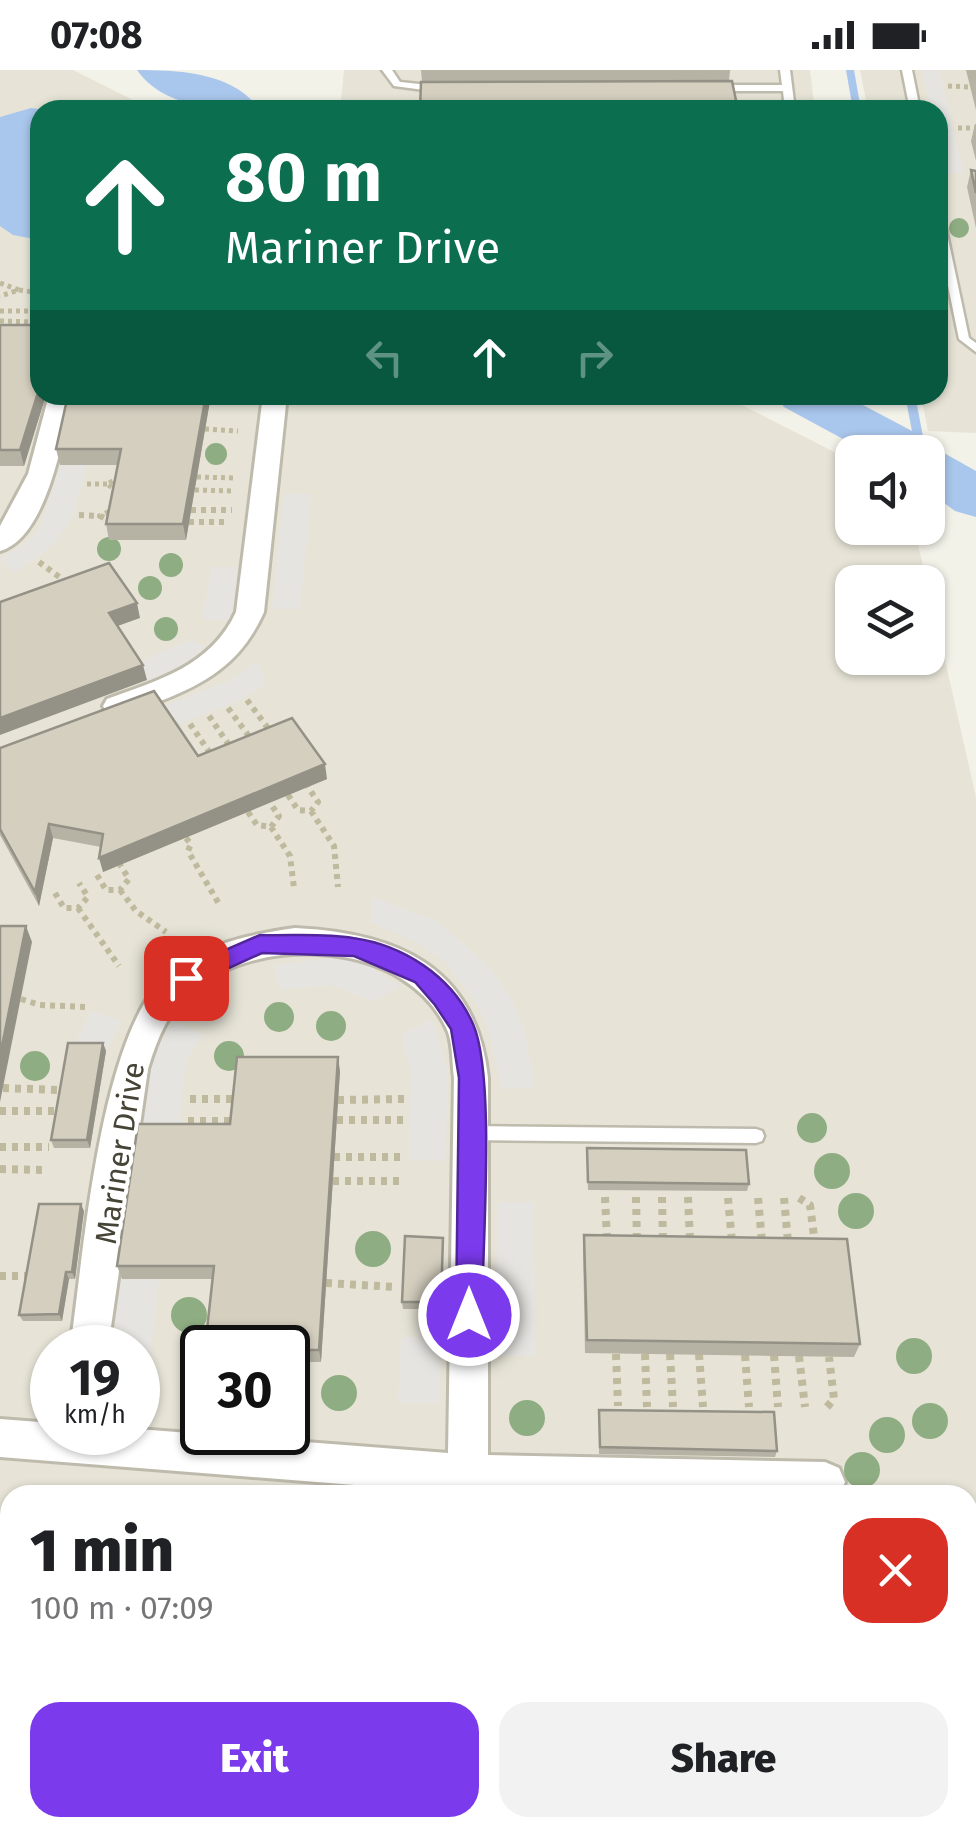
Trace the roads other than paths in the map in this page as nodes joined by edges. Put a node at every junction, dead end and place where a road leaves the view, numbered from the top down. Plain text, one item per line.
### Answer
1 (387, 70) edge
2 (785, 70) edge
3 (907, 70) edge
4 (446, 88) edge
5 (708, 88) edge
6 (787, 88) junction
7 (789, 100) edge
8 (913, 100) edge
9 (948, 263) edge
10 (976, 349) edge
11 (58, 405) edge
12 (275, 405) edge
13 (0, 542) edge
14 (92, 715) edge
15 (471, 1133) junction
16 (756, 1136) dead end
17 (92, 1325) edge
18 (30, 1437) edge
19 (0, 1438) edge
20 (160, 1444) edge
21 (468, 1474) junction
22 (826, 1482) dead end

1 - 4 lane
2 - 6 lane
3 - 8 lane
5 - 6 lane
6 - 7 lane
9 - 10 lane
11 - 13 street
12 - 14 street
15 - 16 lane
15 - 17 street, Mariner Drive
15 - 21 street, Mariner Drive
18 - 19 street
20 - 21 street
21 - 22 street

